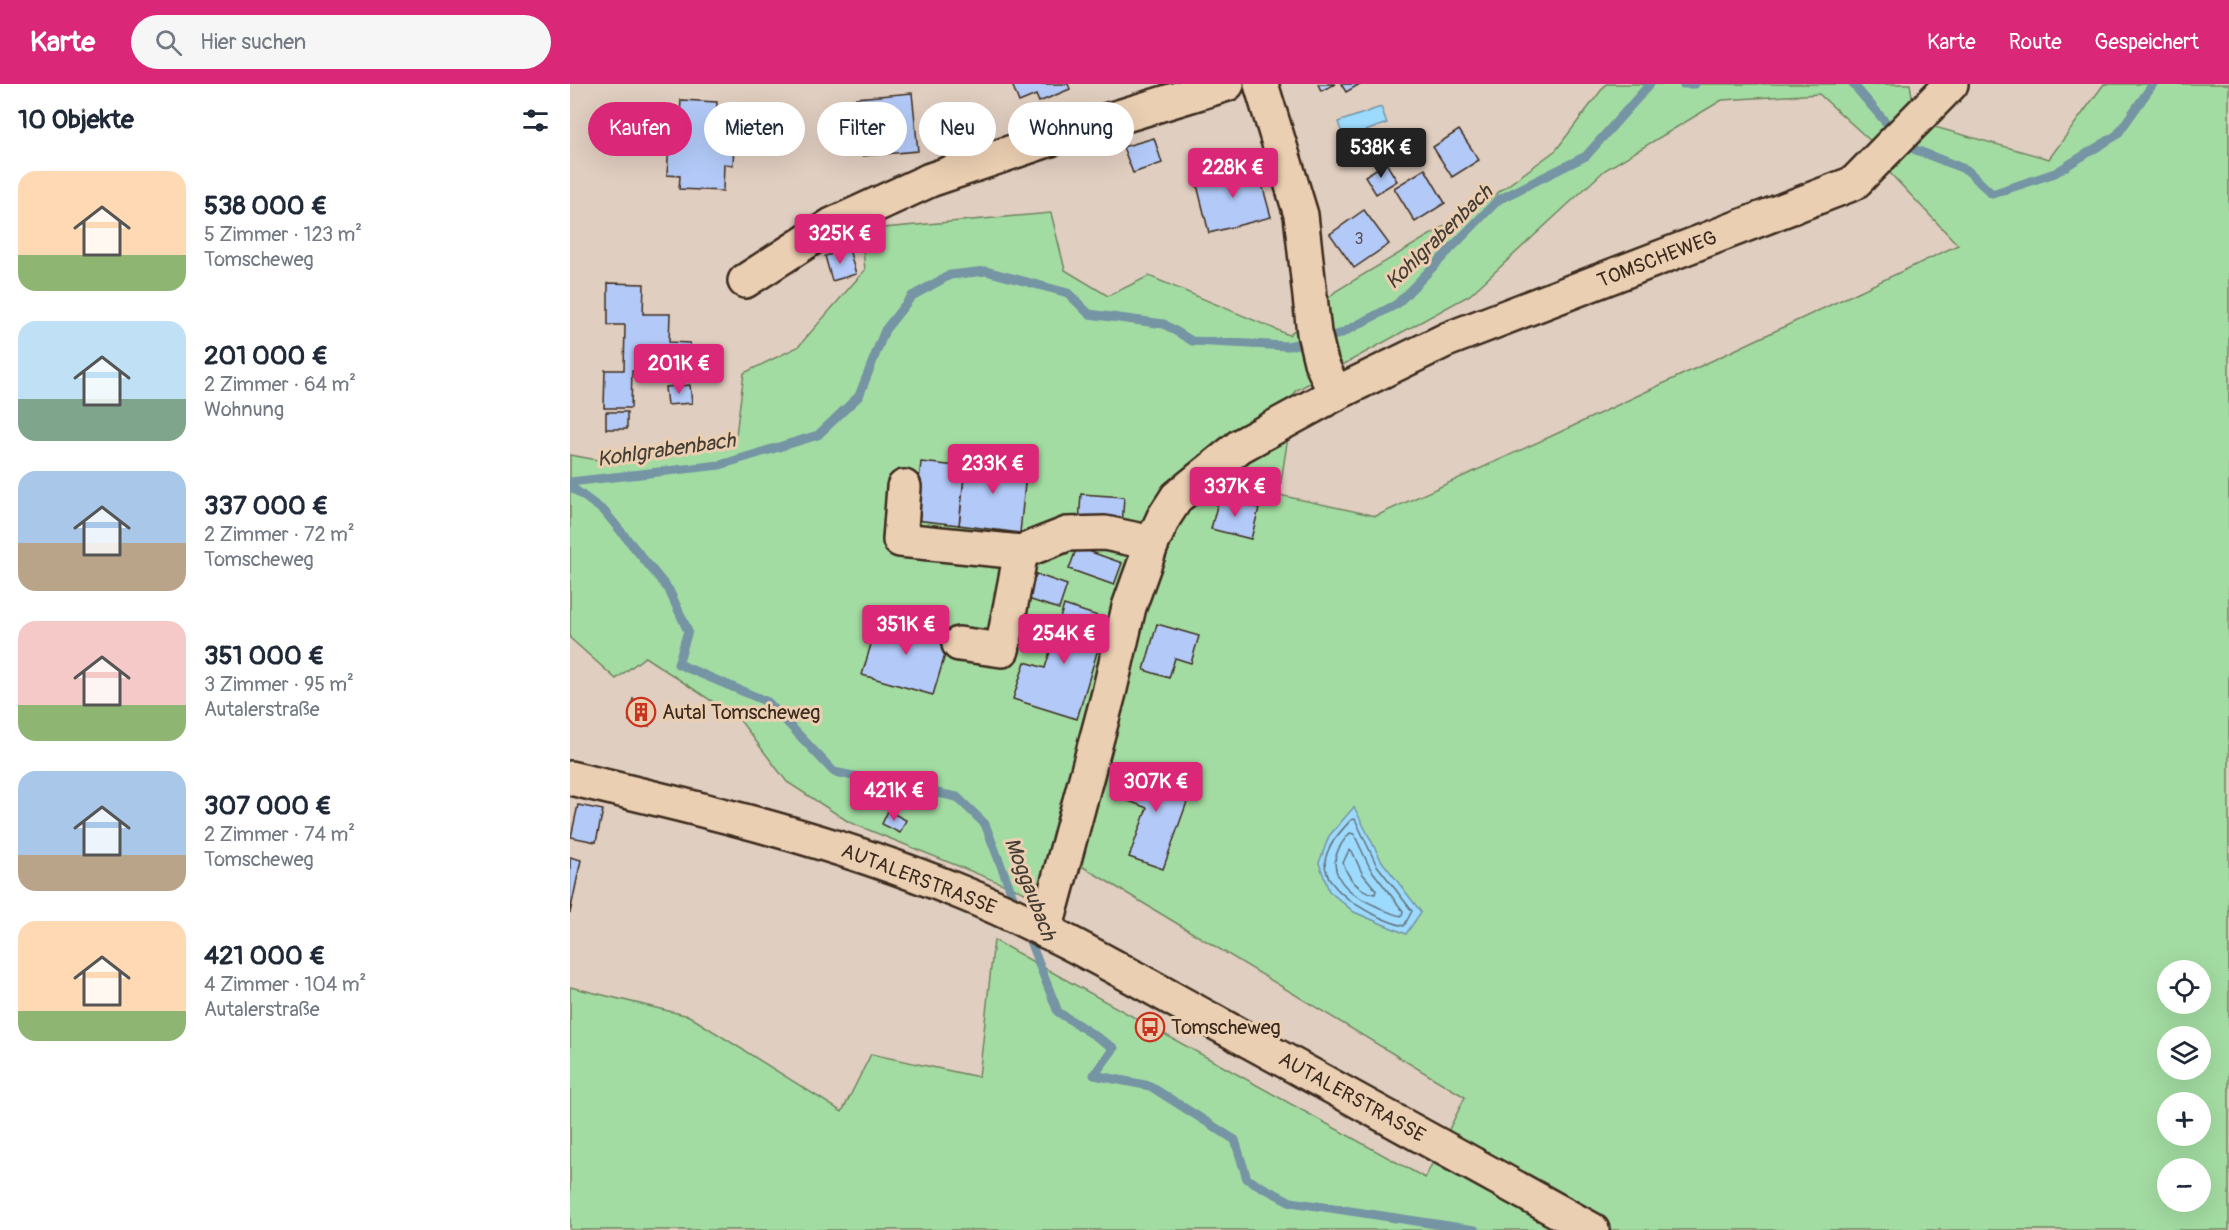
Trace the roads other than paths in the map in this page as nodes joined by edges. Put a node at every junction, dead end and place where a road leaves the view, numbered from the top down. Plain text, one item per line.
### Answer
1 (1227, 84) edge
2 (1261, 84) edge
3 (1951, 84) edge
4 (745, 281) dead end
5 (1335, 394) junction
6 (904, 487) dead end
7 (1152, 543) junction
8 (1021, 552) junction
9 (959, 644) dead end
10 (570, 778) edge
11 (1032, 925) junction
12 (1592, 1230) edge

1 - 4 street
2 - 5 street
3 - 5 street, TOMSCHEWEG
5 - 7 street, TOMSCHEWEG
6 - 8 street
7 - 8 street
7 - 11 street, TOMSCHEWEG
8 - 9 street
10 - 11 street, AUTALERSTRASSE
11 - 12 street, AUTALERSTRASSE

